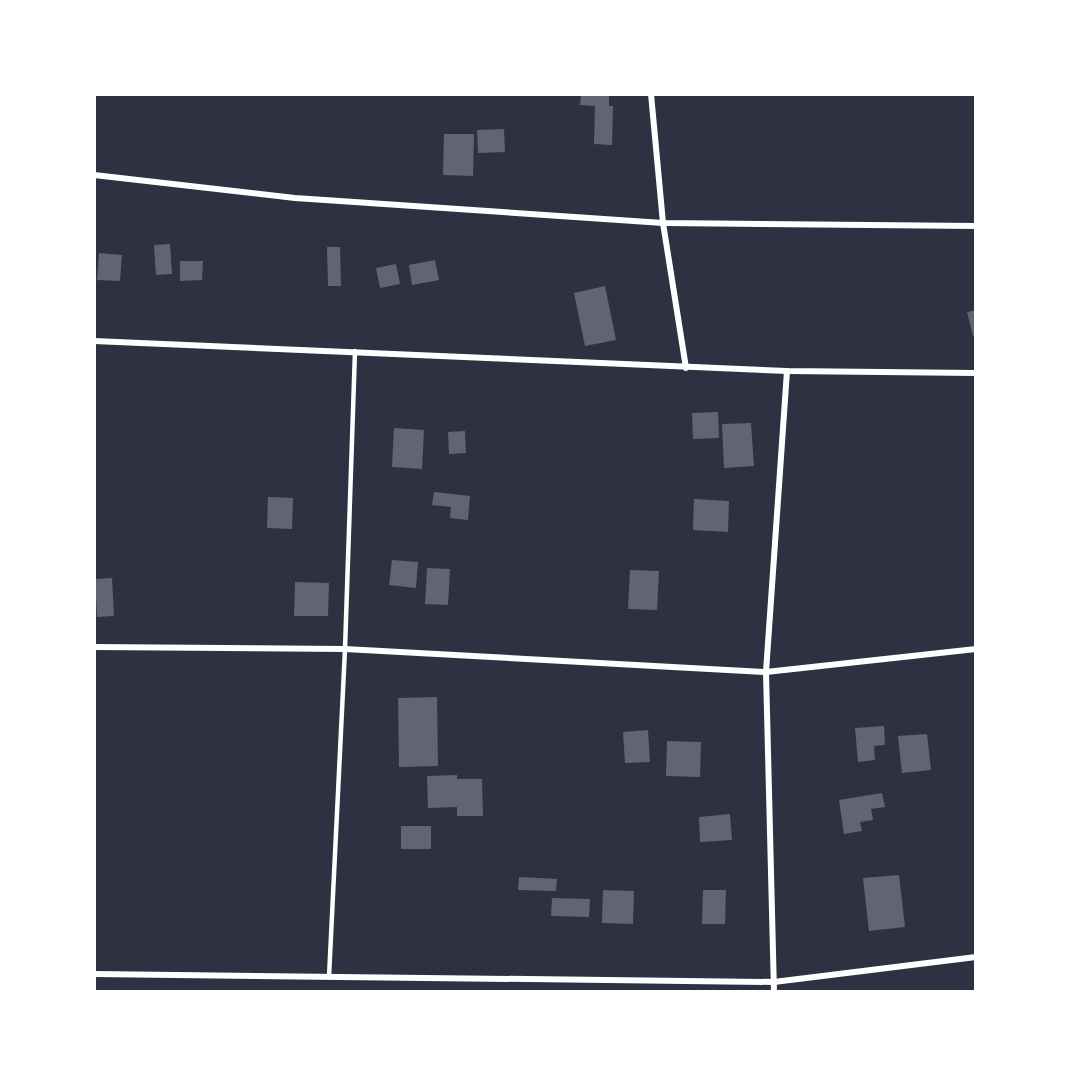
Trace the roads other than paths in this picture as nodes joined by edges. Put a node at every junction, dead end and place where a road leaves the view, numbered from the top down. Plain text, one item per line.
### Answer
1 (651, 94) edge
2 (94, 175) edge
3 (663, 223) junction
4 (975, 226) edge
5 (94, 341) edge
6 (355, 351) junction
7 (686, 368) junction
8 (787, 371) junction
9 (975, 373) edge
10 (94, 647) edge
11 (345, 649) junction
12 (975, 650) edge
13 (766, 672) junction
14 (975, 957) edge
15 (94, 974) edge
16 (329, 977) junction
17 (774, 982) junction
18 (774, 992) edge

1 - 3 street
2 - 3 street
3 - 4 street
3 - 7 street
5 - 6 street
6 - 7 street
6 - 11 lane
7 - 8 street
8 - 9 street
8 - 13 street
10 - 11 street
11 - 13 street
11 - 16 lane
12 - 13 street
13 - 17 street
14 - 17 street
15 - 16 street
16 - 17 street
17 - 18 street

